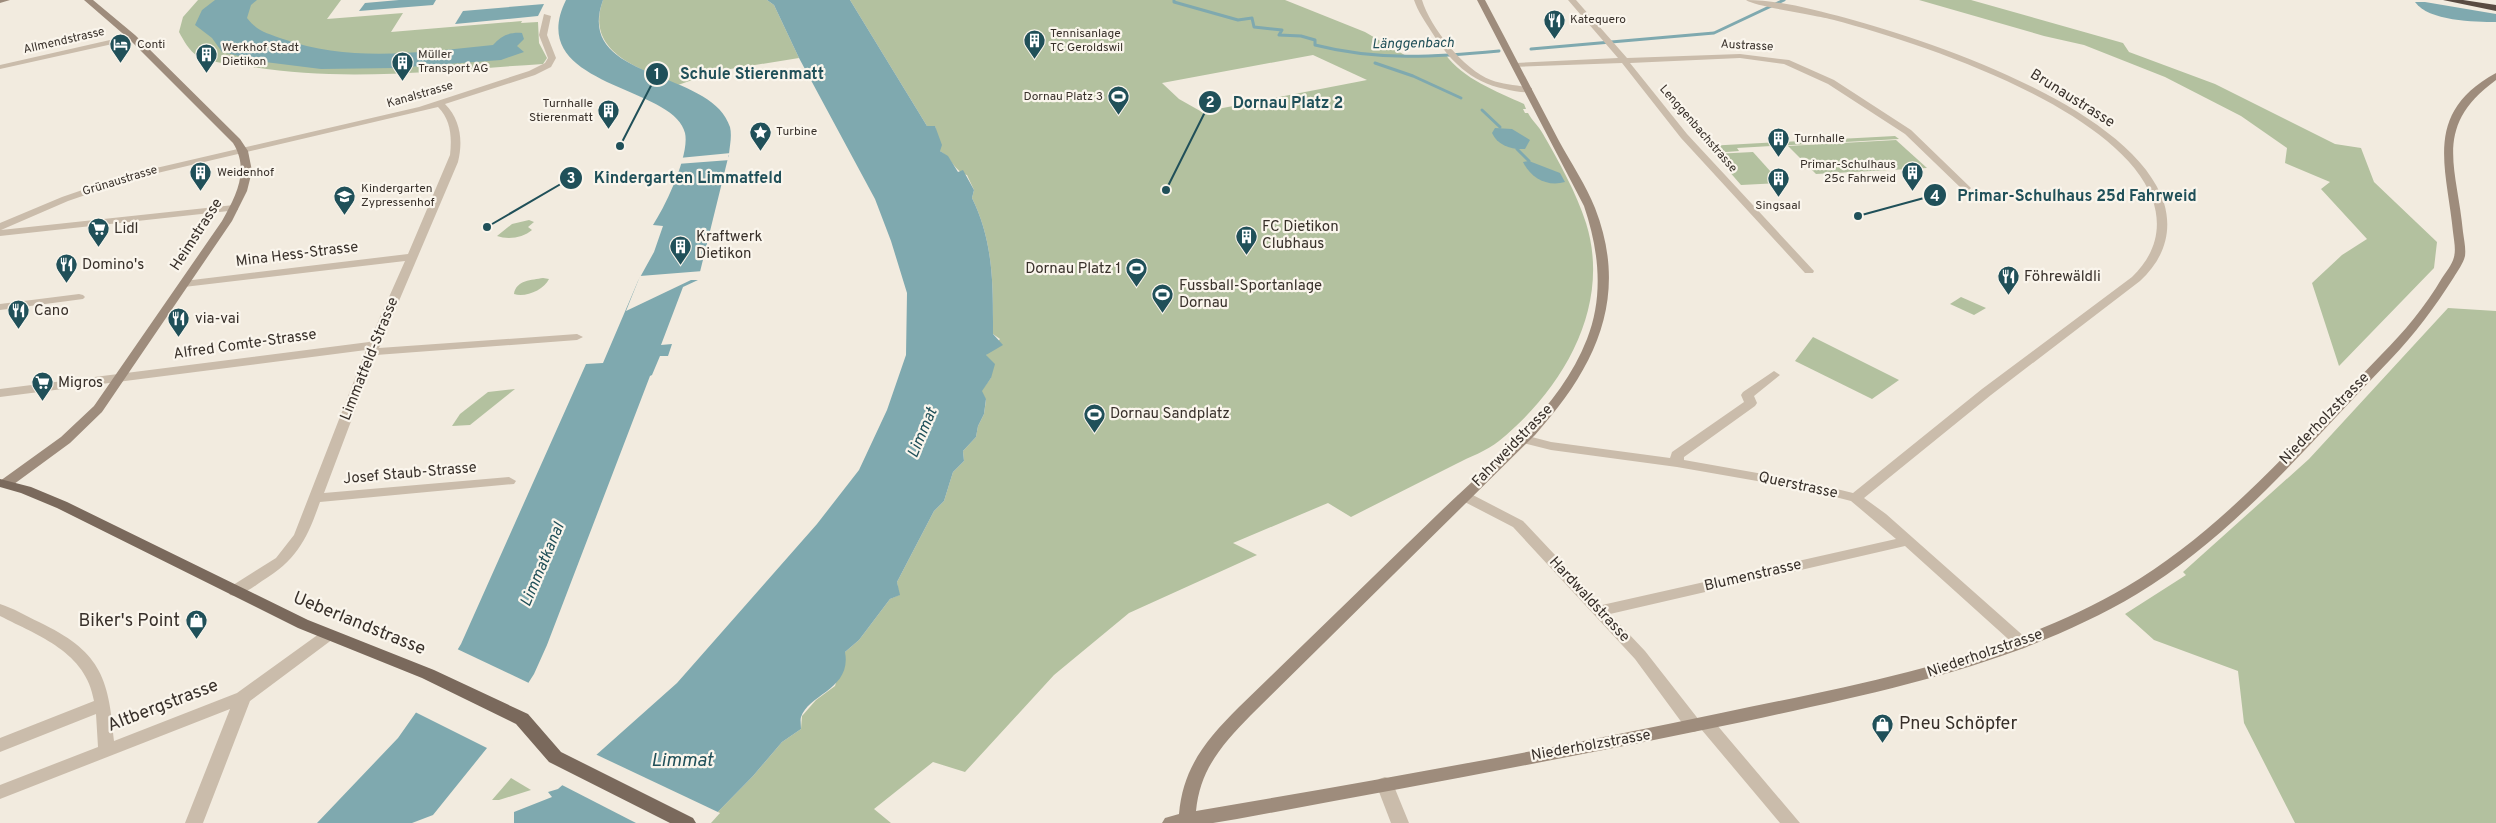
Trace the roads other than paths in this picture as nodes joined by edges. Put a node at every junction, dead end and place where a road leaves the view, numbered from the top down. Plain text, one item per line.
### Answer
1 (6, 0) edge
2 (88, 0) edge
3 (1418, 0) edge
4 (1481, 0) edge
5 (1572, 0) edge
6 (1750, 0) edge
7 (2447, 0) edge
8 (2470, 0) edge
9 (0, 2) edge
10 (2496, 4) edge
11 (2496, 8) edge
12 (547, 16) dead end
13 (132, 37) junction
14 (1624, 61) junction
15 (1516, 65) junction
16 (0, 67) edge
17 (2496, 76) edge
18 (1528, 90) junction
19 (440, 104) junction
20 (244, 152) junction
21 (1966, 188) dead end
22 (234, 208) junction
23 (0, 227) edge
24 (0, 233) edge
25 (413, 257) junction
26 (1809, 271) dead end
27 (184, 284) junction
28 (79, 297) dead end
29 (0, 306) edge
30 (576, 337) dead end
31 (373, 348) junction
32 (1774, 375) dead end
33 (120, 378) junction
34 (0, 393) edge
35 (1524, 439) junction
36 (1677, 463) junction
37 (509, 481) dead end
38 (2, 483) edge
39 (1464, 496) junction
40 (314, 498) junction
41 (1856, 498) junction
42 (1907, 541) junction
43 (235, 591) junction
44 (0, 609) edge
45 (1599, 611) junction
46 (328, 635) junction
47 (2022, 643) junction
48 (243, 697) junction
49 (101, 705) junction
50 (1699, 724) junction
51 (0, 745) edge
52 (106, 749) junction
53 (1385, 784) junction
54 (0, 792) edge
55 (191, 822) edge
56 (1179, 822) edge
57 (687, 823) edge
58 (1400, 823) edge
59 (1791, 823) edge

1 - 9 street
2 - 13 street
3 - 18 street
4 - 15 street, Fahrweidstrasse
5 - 14 street, Lenggenbachstrasse
6 - 41 street, Brunaustrasse
7 - 11 highway
8 - 10 highway
12 - 19 street, Kanalstrasse
13 - 16 street, Allmendstrasse
13 - 20 street
14 - 15 street, Austrasse
14 - 21 street, Austrasse
14 - 26 street, Lenggenbachstrasse
15 - 18 street, Fahrweidstrasse
17 - 47 street, Niederholzstrasse
18 - 35 street, Fahrweidstrasse
19 - 20 street, Kanalstrasse
19 - 25 street, Limmatfeld-Strasse
20 - 22 street, Heimstrasse
20 - 23 street, Grünaustrasse
22 - 24 street
22 - 27 street, Heimstrasse
25 - 27 street, Mina Hess-Strasse
25 - 31 street, Limmatfeld-Strasse
27 - 33 street, Heimstrasse
28 - 29 street
30 - 31 street, Alfred Comte-Strasse
31 - 33 street, Alfred Comte-Strasse
31 - 40 street, Limmatfeld-Strasse
32 - 36 street
33 - 34 street
33 - 38 street, Heimstrasse
35 - 36 street, Querstrasse
35 - 39 street, Fahrweidstrasse
36 - 41 street, Querstrasse
37 - 40 street, Josef Staub-Strasse
38 - 43 main road, Ueberlandstrasse
39 - 45 street, Hardwaldstrasse
39 - 56 street, Fahrweidstrasse
40 - 43 street, Limmatfeld-Strasse
41 - 42 street, Querstrasse
42 - 45 street, Blumenstrasse
42 - 47 street, Querstrasse
43 - 46 main road, Ueberlandstrasse
44 - 49 street
45 - 50 street, Hardwaldstrasse
46 - 48 street, Altbergstrasse
46 - 57 main road, Ueberlandstrasse
47 - 50 street, Niederholzstrasse
48 - 52 street, Altbergstrasse
48 - 55 street
49 - 51 street
49 - 52 street
50 - 53 street, Niederholzstrasse
50 - 59 street, Hardwaldstrasse
52 - 54 street, Altbergstrasse
53 - 56 street, Niederholzstrasse
53 - 58 street

